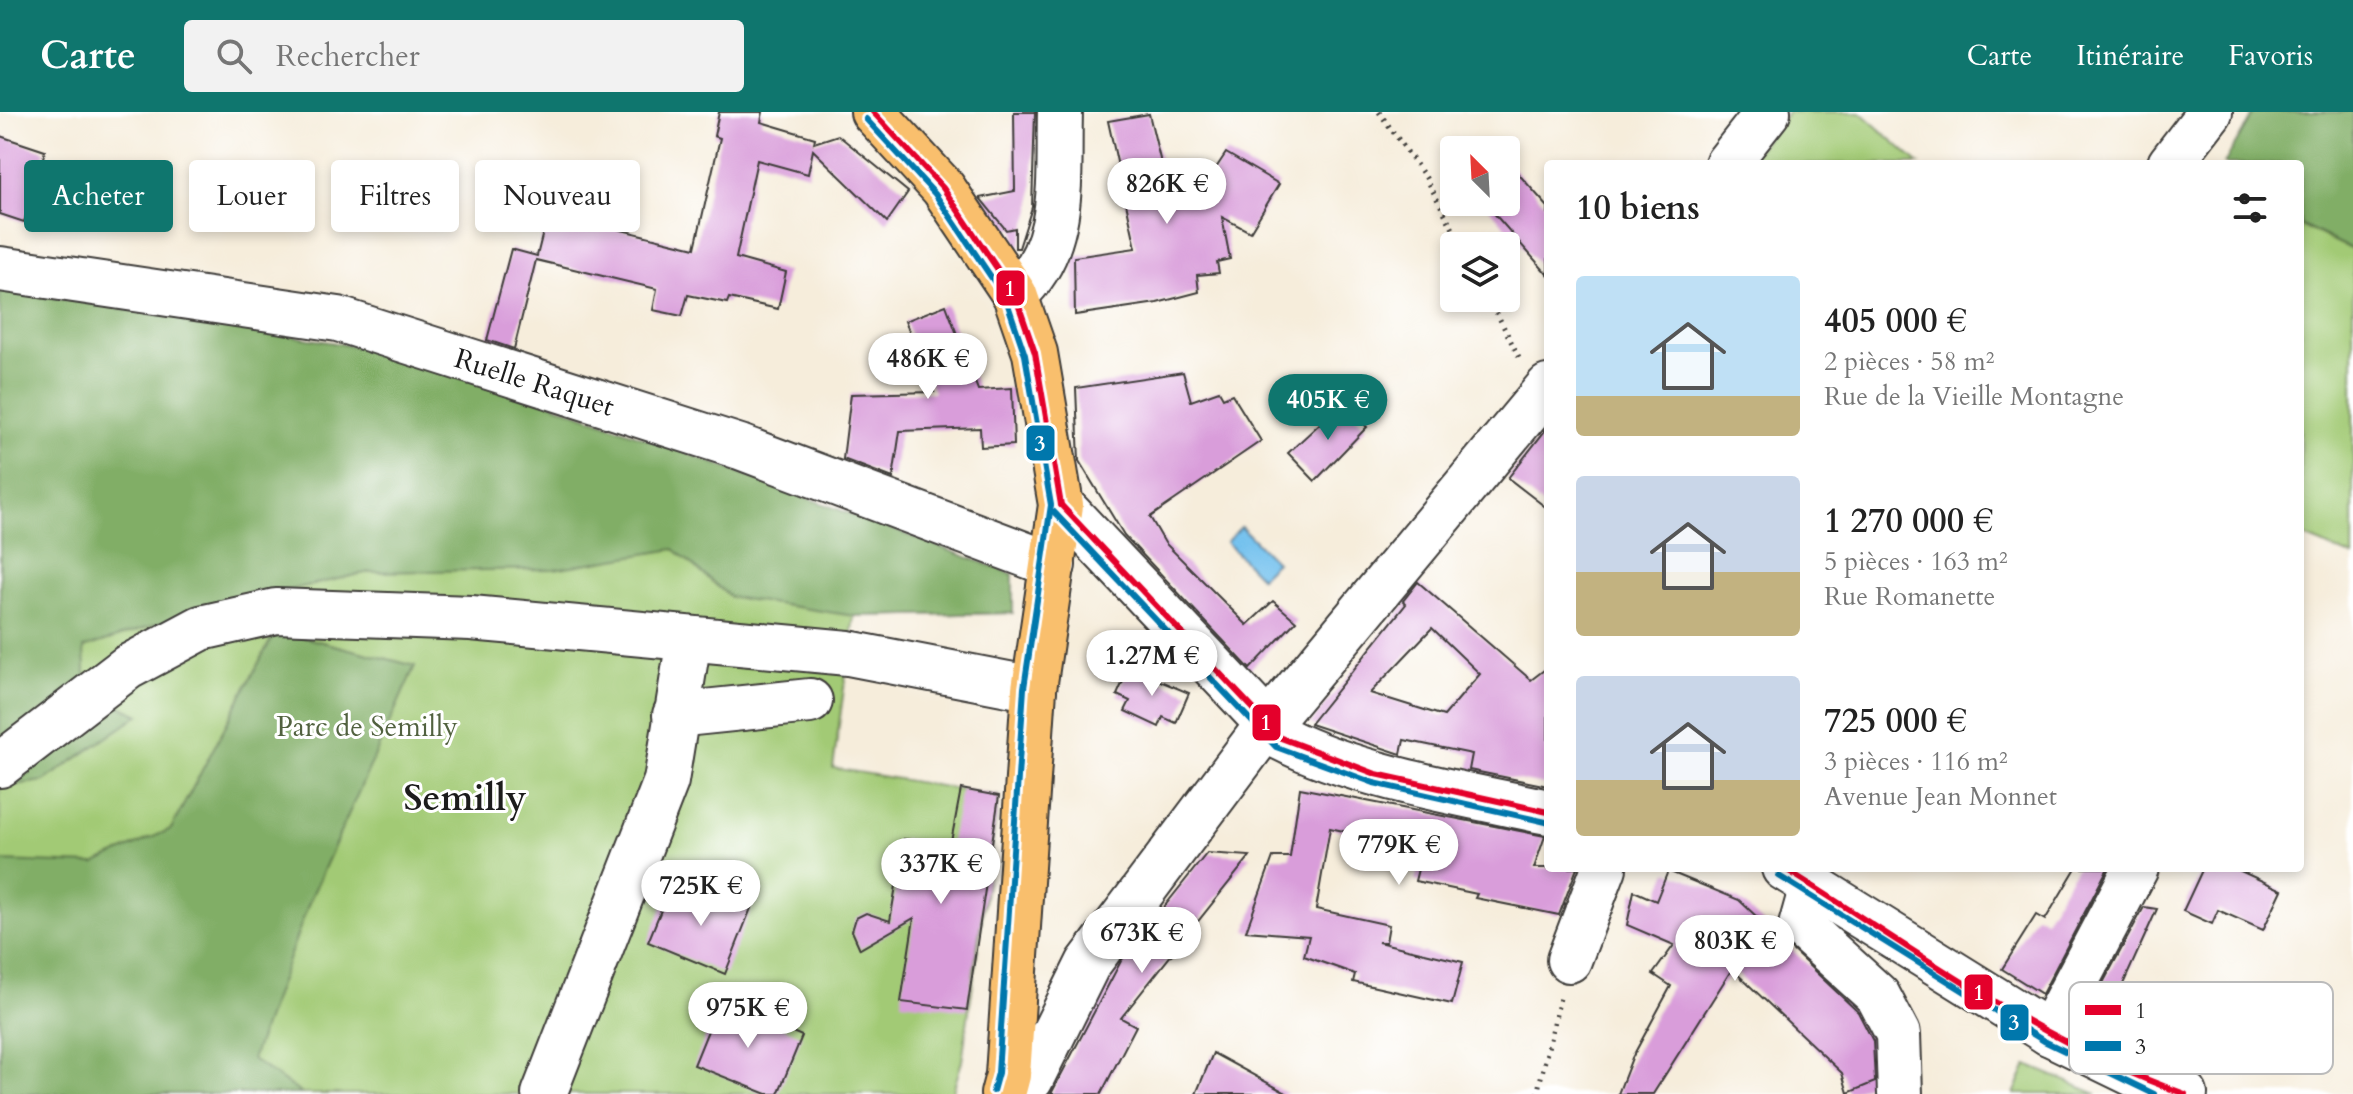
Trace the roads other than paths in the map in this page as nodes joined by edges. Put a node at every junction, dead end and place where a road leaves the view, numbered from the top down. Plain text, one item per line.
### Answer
1 (873, 112) edge
2 (1060, 112) edge
3 (1768, 112) edge
4 (2210, 112) edge
5 (1730, 160) edge
6 (2173, 160) edge
7 (0, 269) edge
8 (1015, 295) junction
9 (1544, 392) edge
10 (1061, 505) junction
11 (1053, 565) junction
12 (689, 639) junction
13 (1034, 689) junction
14 (810, 701) dead end
15 (675, 715) junction
16 (1268, 724) junction
17 (0, 765) edge
18 (1544, 811) edge
19 (1602, 872) edge
20 (2134, 872) edge
21 (1799, 876) edge
22 (1569, 960) road end
23 (2076, 982) edge
24 (2069, 995) edge
25 (2049, 1033) junction
26 (2069, 1043) edge
27 (2134, 1074) edge
28 (544, 1094) edge
29 (1003, 1094) edge
30 (1017, 1094) edge
31 (1900, 1094) edge
32 (2185, 1094) edge

1 - 8 main road
2 - 8 street
3 - 5 street
4 - 6 street
7 - 11 street, Ruelle Raquet
8 - 10 main road
9 - 16 street
10 - 11 main road
10 - 16 street
11 - 13 main road
12 - 13 street
12 - 15 street
12 - 17 street
13 - 29 main road
14 - 15 street
15 - 28 street
16 - 18 street
16 - 30 street
19 - 22 street
20 - 23 street
21 - 25 street
21 - 31 street
24 - 25 street
25 - 26 street
27 - 32 street

